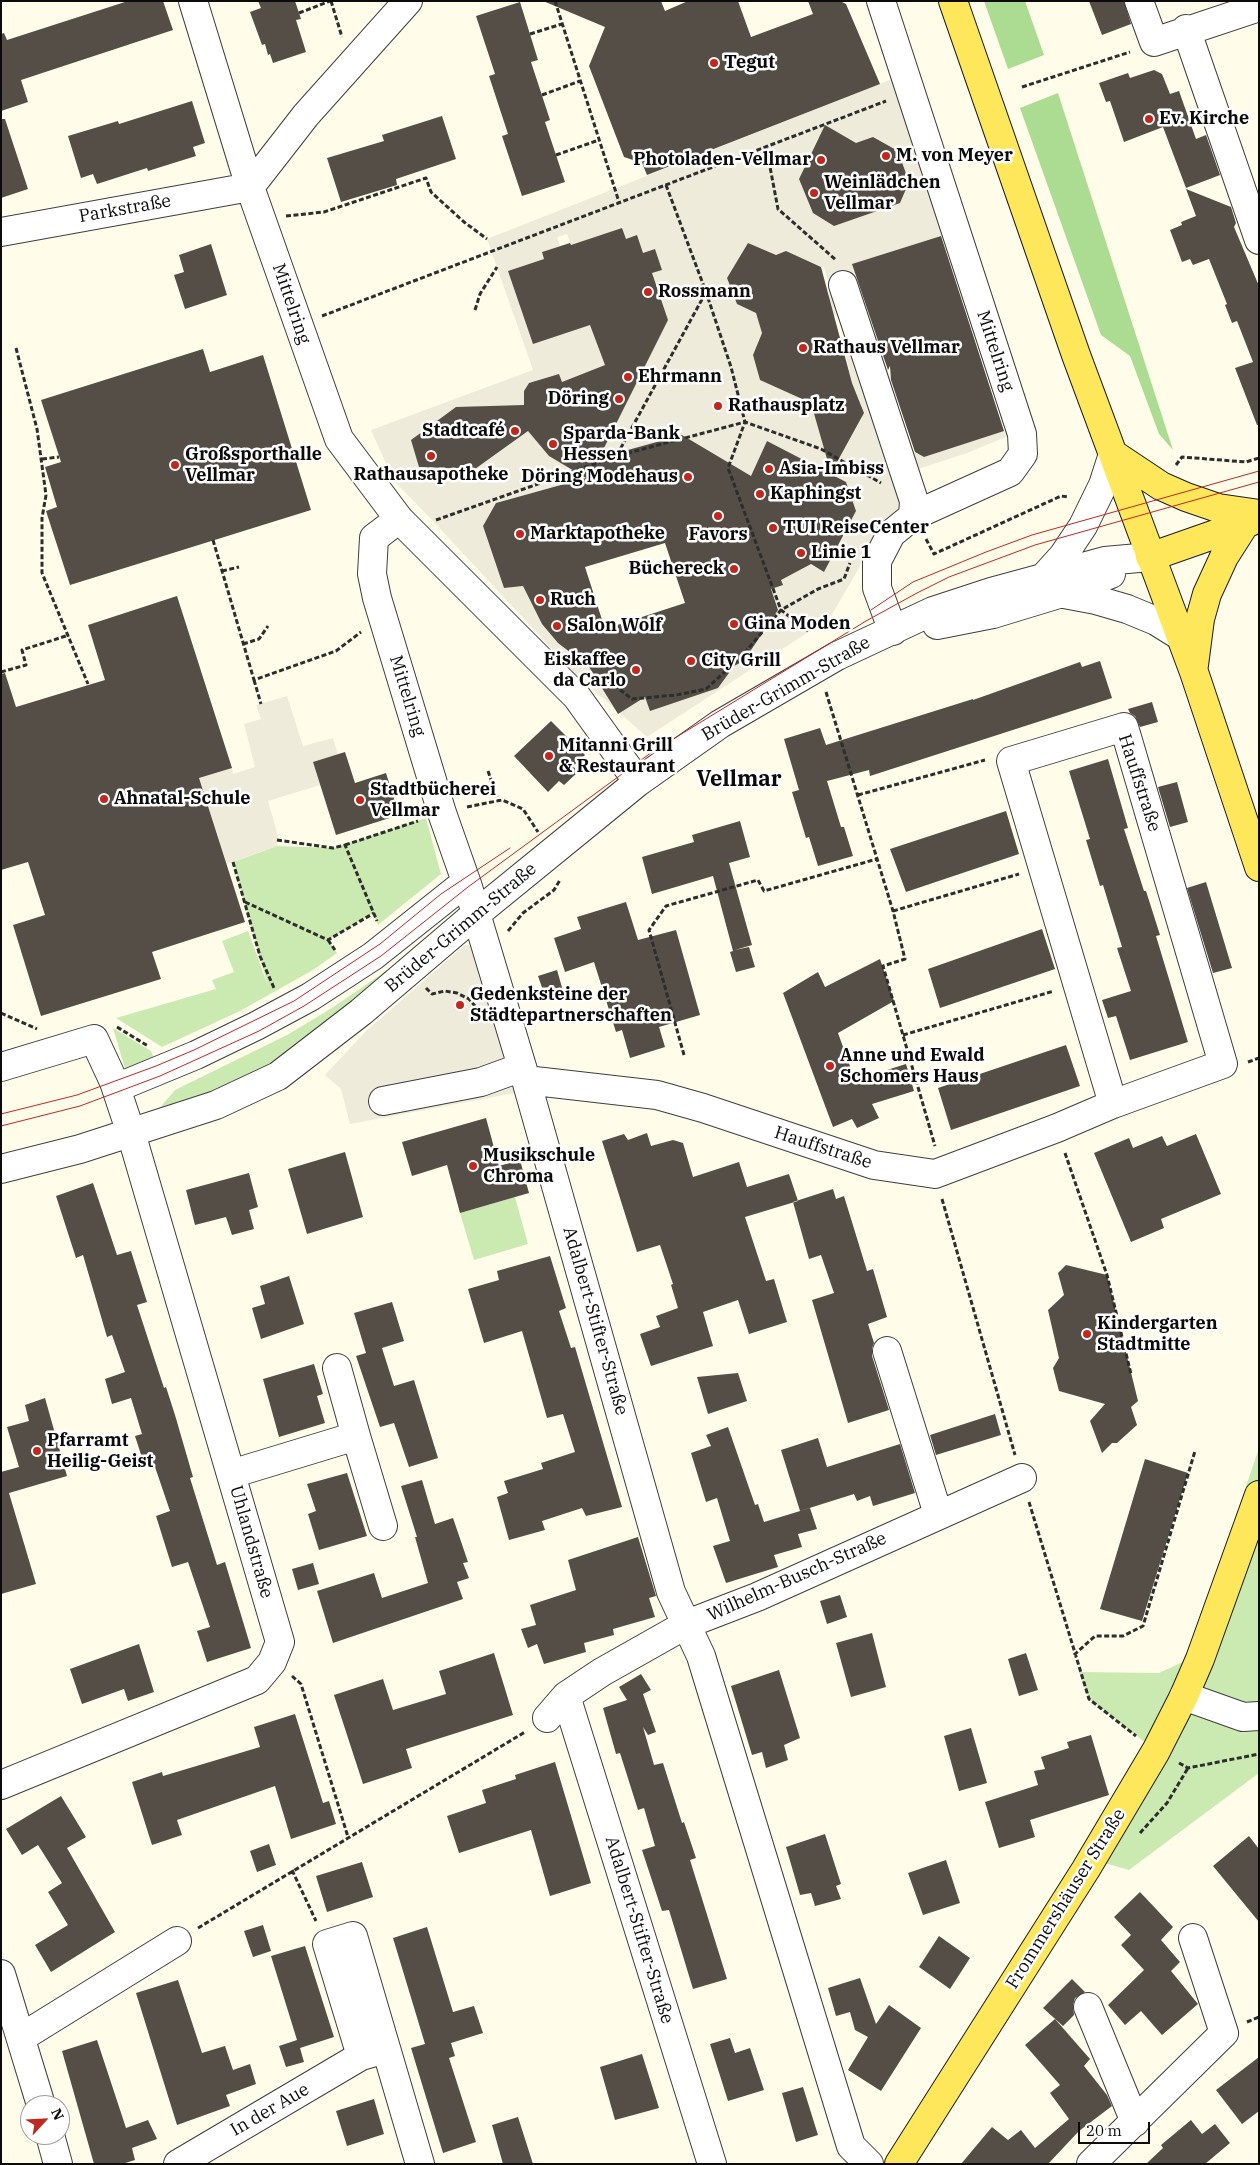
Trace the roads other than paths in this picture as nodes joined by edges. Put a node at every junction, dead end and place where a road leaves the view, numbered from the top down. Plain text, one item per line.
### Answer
1 (193, 1) edge
2 (408, 1) edge
3 (881, 1) edge
4 (953, 1) edge
5 (1139, 1) edge
6 (1259, 7) edge
7 (1186, 29) junction
8 (252, 193) junction
9 (1254, 212) edge
10 (1, 232) edge
11 (1259, 240) edge
12 (843, 285) road end
13 (1113, 454) junction
14 (914, 509) junction
15 (1254, 519) edge
16 (407, 526) junction
17 (1150, 556) junction
18 (1053, 585) junction
19 (893, 631) junction
20 (1180, 636) junction
21 (1194, 672) junction
22 (638, 782) junction
23 (1259, 867) edge
24 (466, 882) junction
25 (476, 914) junction
26 (1, 1067) edge
27 (524, 1074) junction
28 (116, 1088) junction
29 (383, 1101) dead end
30 (1113, 1104) junction
31 (131, 1133) junction
32 (1, 1169) edge
33 (887, 1350) dead end
34 (337, 1368) dead end
35 (356, 1436) junction
36 (231, 1474) junction
37 (1022, 1478) road end
38 (1259, 1495) edge
39 (938, 1514) junction
40 (383, 1526) dead end
41 (687, 1624) junction
42 (566, 1696) junction
43 (1184, 1696) junction
44 (1259, 1716) edge
45 (547, 1718) road end
46 (1, 1785) edge
47 (1193, 1938) dead end
48 (177, 1941) road end
49 (327, 1944) road end
50 (1, 1974) edge
51 (1088, 2008) dead end
52 (22, 2037) junction
53 (373, 2052) junction
54 (38, 2095) edge
55 (1135, 2122) junction
56 (53, 2145) edge
57 (58, 2164) edge
58 (178, 2164) edge
59 (420, 2164) edge
60 (712, 2164) edge
61 (869, 2164) edge
62 (899, 2164) edge
63 (1091, 2164) edge

1 - 8 street, Mittelring
2 - 8 street
3 - 14 street, Mittelring
4 - 13 main road
5 - 7 street
6 - 7 street
7 - 9 street
8 - 10 street, Parkstraße
8 - 16 street, Mittelring
9 - 11 street
12 - 14 street
13 - 15 main road
13 - 17 main road
13 - 18 street
14 - 19 street, Mittelring
15 - 17 main road
15 - 21 main road
16 - 22 street, Mittelring
16 - 24 street, Mittelring
17 - 18 street, Brüder-Grimm-Straße
17 - 20 main road
18 - 19 street, Brüder-Grimm-Straße
18 - 20 street
19 - 22 street, Brüder-Grimm-Straße
20 - 21 main road
21 - 23 main road
22 - 25 street, Brüder-Grimm-Straße
24 - 25 street, Adalbert-Stifter-Straße
24 - 28 street
25 - 27 street, Adalbert-Stifter-Straße
25 - 31 street, Brüder-Grimm-Straße
26 - 28 street, Uhlandstraße
27 - 29 street
27 - 30 street, Hauffstraße
27 - 41 street, Adalbert-Stifter-Straße
28 - 31 street, Uhlandstraße
30 - 30 street, Hauffstraße
31 - 32 street, Brüder-Grimm-Straße
31 - 36 street, Uhlandstraße
33 - 39 street
34 - 35 street
35 - 36 street
35 - 40 street
36 - 46 street, Uhlandstraße
37 - 39 street, Wilhelm-Busch-Straße
38 - 43 main road, Frommershäuser Straße
39 - 41 street, Wilhelm-Busch-Straße
41 - 42 street
41 - 61 street, Wilhelm-Busch-Straße
42 - 45 street
42 - 60 street, Adalbert-Stifter-Straße
43 - 44 street
43 - 62 main road, Frommershäuser Straße
47 - 55 street
48 - 52 street
49 - 53 street
50 - 52 street
51 - 55 street
52 - 54 street
53 - 58 street, In der Aue
53 - 59 street
55 - 63 street
56 - 57 street

